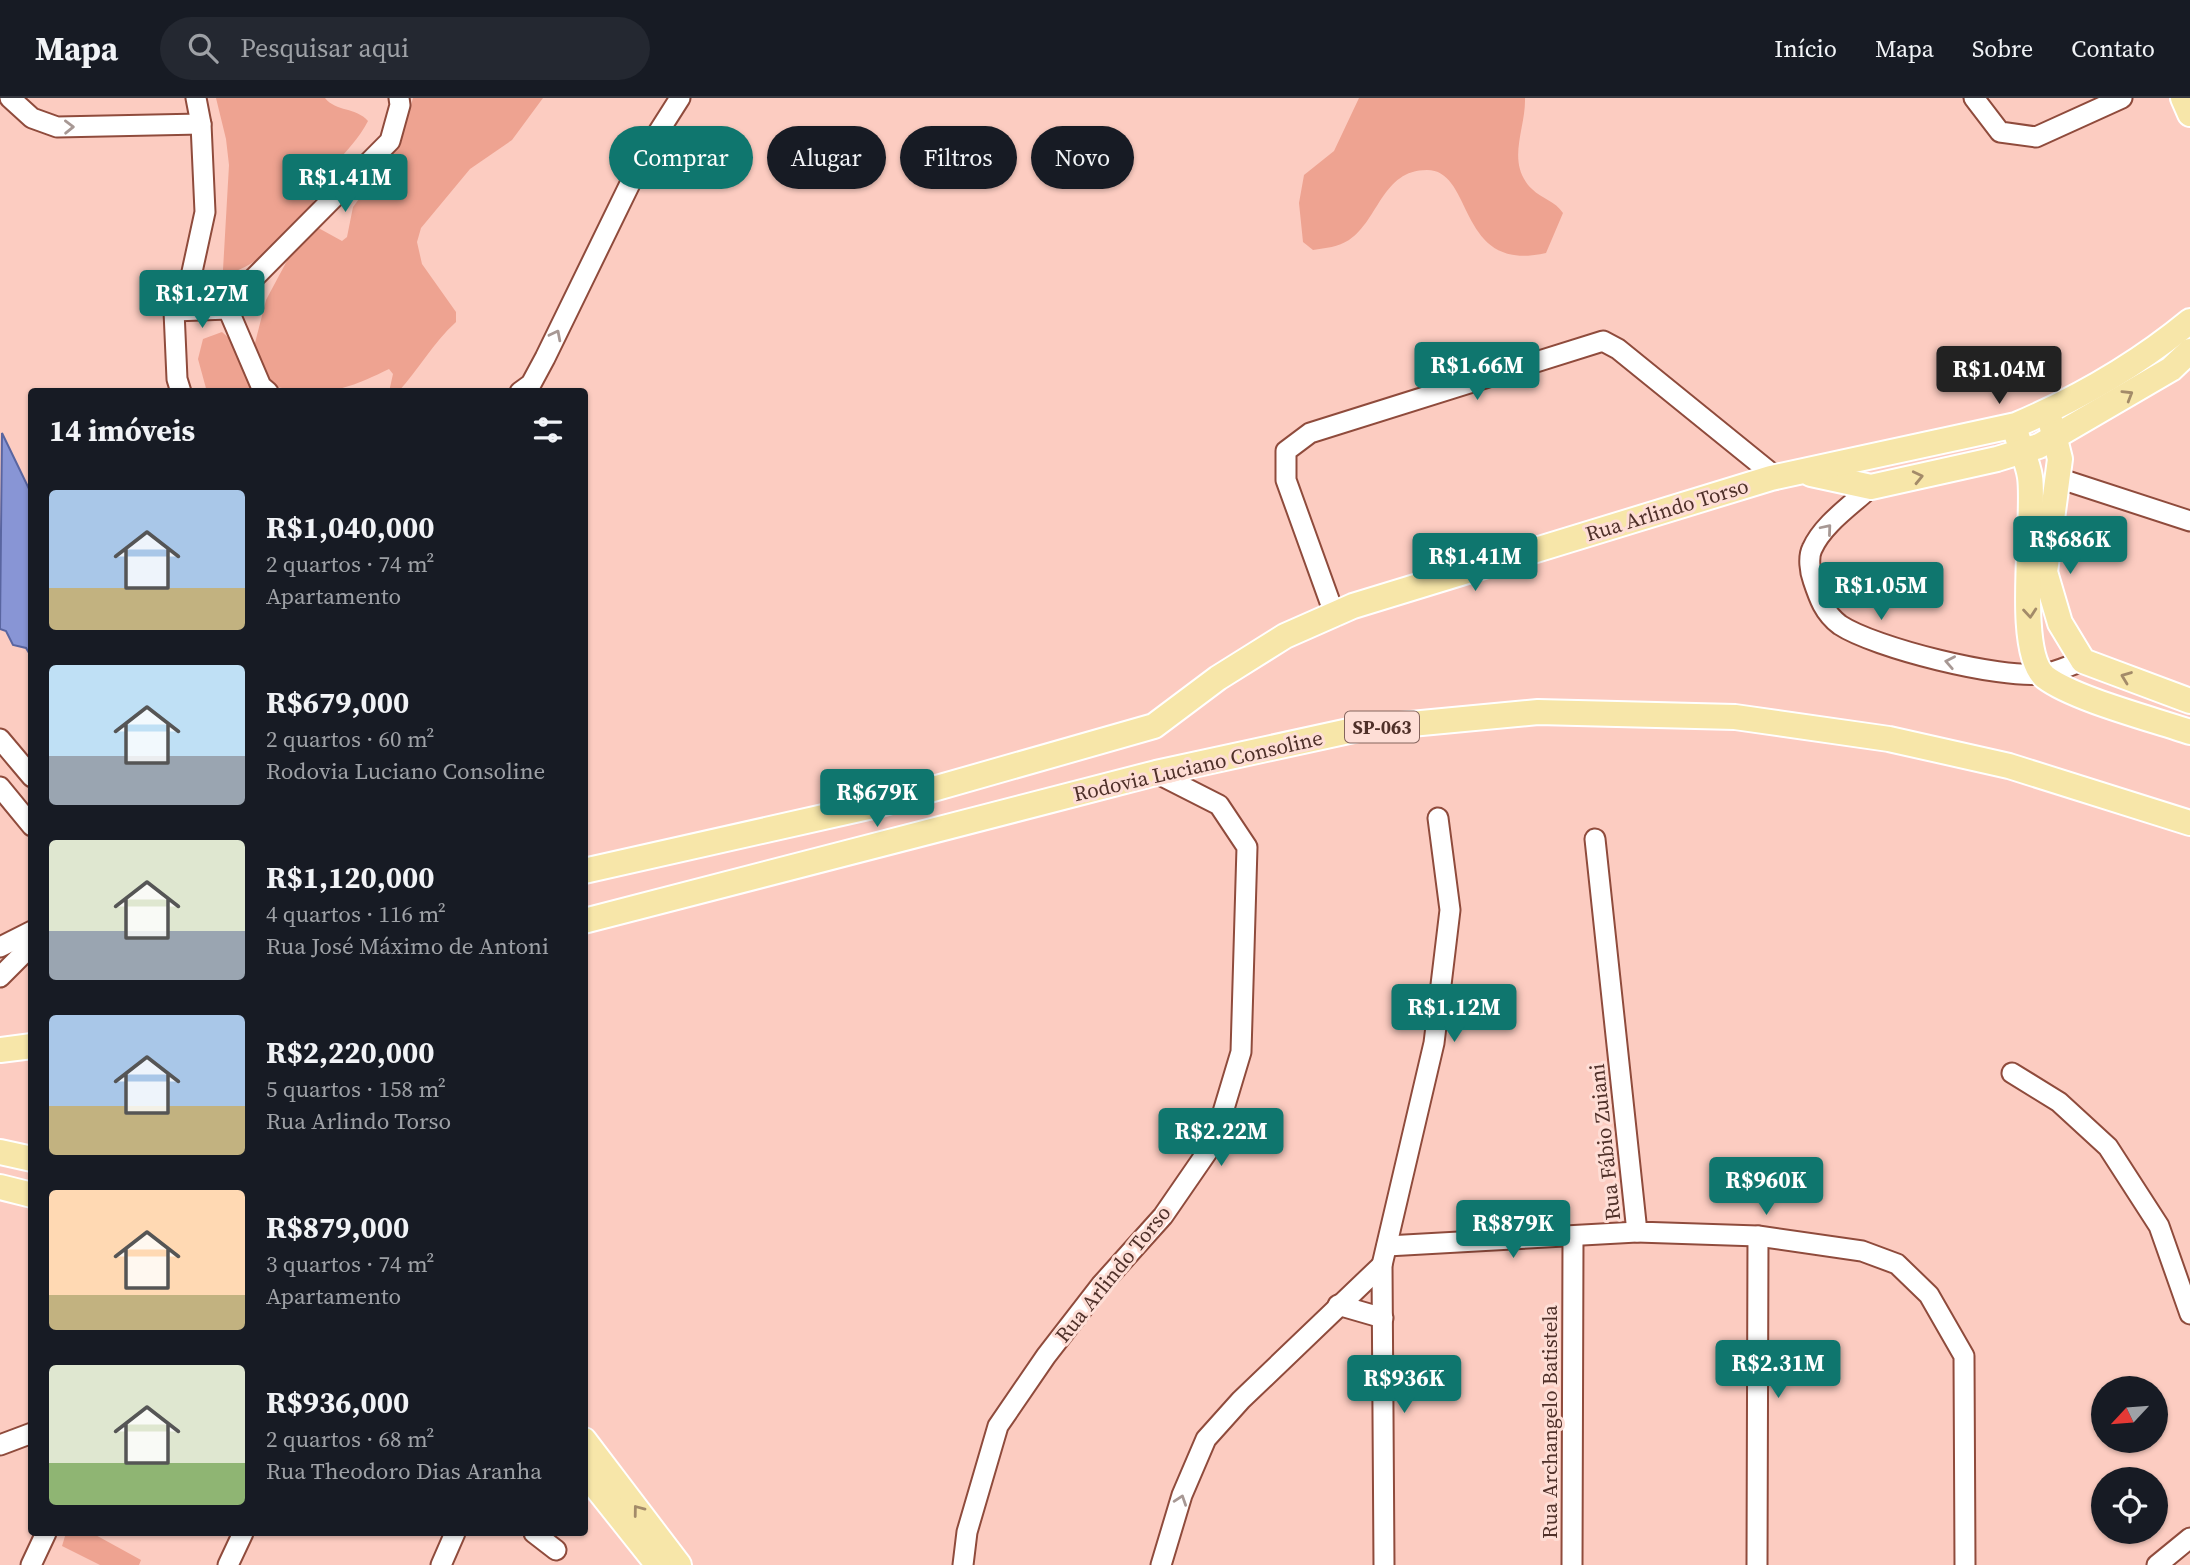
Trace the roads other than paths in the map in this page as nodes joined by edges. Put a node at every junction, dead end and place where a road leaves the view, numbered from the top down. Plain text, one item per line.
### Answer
1 (10, 98) edge
2 (196, 98) edge
3 (399, 98) edge
4 (680, 98) edge
5 (1974, 98) edge
6 (2122, 98) edge
7 (2183, 98) edge
8 (2190, 114) edge
9 (201, 124) junction
10 (228, 309) junction
11 (174, 312) junction
12 (2190, 321) edge
13 (2190, 351) edge
14 (180, 388) edge
15 (263, 388) edge
16 (526, 388) edge
17 (2046, 411) junction
18 (2016, 425) junction
19 (2056, 438) junction
20 (2022, 451) junction
21 (1804, 473) junction
22 (1776, 477) junction
23 (2030, 478) junction
24 (2058, 478) junction
25 (1871, 487) junction
26 (2190, 521) edge
27 (1335, 616) junction
28 (2083, 661) junction
29 (2042, 674) junction
30 (2190, 701) edge
31 (2190, 732) edge
32 (0, 739) edge
33 (28, 772) edge
34 (1156, 773) junction
35 (0, 787) edge
36 (1438, 818) dead end
37 (28, 821) edge
38 (2190, 823) edge
39 (1595, 839) dead end
40 (588, 870) edge
41 (588, 920) edge
42 (28, 933) edge
43 (0, 947) edge
44 (28, 949) edge
45 (0, 976) edge
46 (28, 1046) edge
47 (0, 1050) edge
48 (2012, 1073) dead end
49 (0, 1152) edge
50 (28, 1158) edge
51 (0, 1187) edge
52 (28, 1194) edge
53 (1637, 1233) junction
54 (1758, 1236) junction
55 (1573, 1237) junction
56 (1385, 1256) junction
57 (1338, 1305) junction
58 (2190, 1314) edge
59 (1383, 1318) junction
60 (28, 1434) edge
61 (0, 1445) edge
62 (588, 1445) edge
63 (588, 1477) edge
64 (45, 1536) edge
65 (242, 1536) edge
66 (454, 1536) edge
67 (538, 1536) edge
68 (2190, 1538) edge
69 (556, 1550) dead end
70 (31, 1565) edge
71 (228, 1565) edge
72 (441, 1565) edge
73 (657, 1565) edge
74 (679, 1565) edge
75 (963, 1565) edge
76 (1161, 1565) edge
77 (1384, 1565) edge
78 (1572, 1565) edge
79 (1757, 1565) edge
80 (1965, 1565) edge
81 (2157, 1565) edge

1 -> 9 street
2 - 9 street
3 - 10 street
16 -> 4 street
5 - 6 street
7 - 8 main road
9 - 11 street
10 - 11 street
10 - 15 street
11 - 14 street
12 - 17 main road, Rua Arlindo Torso
19 -> 13 main road
17 - 18 main road, Rua Arlindo Torso
17 - 19 main road
18 - 20 main road
18 - 21 main road, Rua Arlindo Torso
19 - 20 main road
19 - 24 main road
20 - 23 main road
25 -> 20 main road
21 - 22 main road, Rua Arlindo Torso
21 - 25 main road
22 - 27 main road, Rua Arlindo Torso
22 - 27 street
23 - 24 main road
23 -> 29 main road
24 - 26 street
24 - 28 main road
29 -> 25 street
27 - 40 main road, Rua Arlindo Torso
28 - 29 street
30 -> 28 main road
29 - 31 main road
32 - 33 street
34 - 38 main road, Rodovia Luciano Consoline / SP-063
34 - 41 main road, Rodovia Luciano Consoline / SP-063
34 - 75 street, Rua Arlindo Torso
35 - 37 street
36 - 56 street
39 - 53 street, Rua Fábio Zuiani
42 - 43 street
44 - 45 street
46 - 47 main road
48 - 58 street
49 - 50 main road
51 - 52 main road
53 - 54 street, Rua Fábio Zuiani
53 - 55 street
54 - 79 street
54 - 80 street, Rua Fábio Zuiani
55 - 56 street
55 - 78 street, Rua Archangelo Batistela
56 - 57 street
56 - 59 street
57 - 59 street
76 -> 57 street
59 - 77 street
60 - 61 street
74 -> 62 main road
63 - 73 main road
64 - 70 street
65 - 71 street
66 - 72 street
67 - 69 street
68 - 81 street

